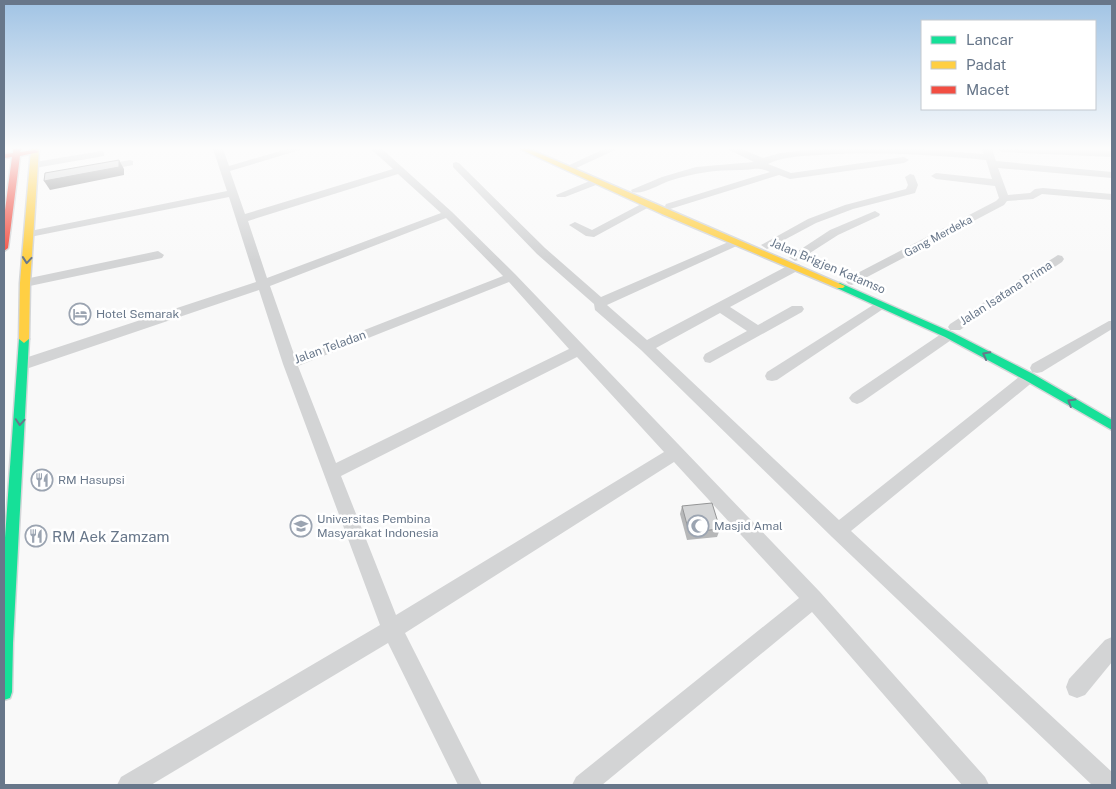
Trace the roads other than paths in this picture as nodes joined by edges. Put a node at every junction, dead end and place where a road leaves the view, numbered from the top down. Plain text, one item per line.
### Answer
1 (8, 186) edge
2 (35, 186) edge
3 (230, 186) edge
4 (349, 186) edge
5 (418, 186) edge
6 (477, 186) edge
7 (585, 186) edge
8 (607, 186) edge
9 (625, 186) edge
10 (647, 186) edge
11 (735, 186) edge
12 (913, 186) edge
13 (999, 186) edge
14 (636, 190) junction
15 (232, 192) junction
16 (561, 195) dead end
17 (1112, 197) edge
18 (1004, 198) junction
19 (647, 204) junction
20 (670, 206) junction
21 (448, 214) junction
22 (876, 214) dead end
23 (241, 219) junction
24 (575, 225) dead end
25 (30, 234) junction
26 (737, 242) junction
27 (767, 245) junction
28 (4, 248) edge
29 (158, 255) dead end
30 (1058, 259) dead end
31 (795, 262) junction
32 (507, 272) junction
33 (852, 281) junction
34 (25, 284) junction
35 (264, 284) junction
36 (600, 303) junction
37 (881, 304) junction
38 (721, 307) junction
39 (798, 309) dead end
40 (1109, 325) dead end
41 (757, 331) junction
42 (952, 331) junction
43 (646, 347) junction
44 (578, 351) junction
45 (710, 358) dead end
46 (24, 364) junction
47 (290, 364) junction
48 (1037, 373) junction
49 (772, 376) dead end
50 (857, 398) dead end
51 (1112, 426) edge
52 (674, 454) junction
53 (331, 473) junction
54 (838, 531) junction
55 (813, 599) junction
56 (392, 629) junction
57 (1112, 648) edge
58 (1077, 687) dead end
59 (4, 692) edge
60 (1107, 783) dead end
61 (129, 785) edge
62 (470, 785) edge
63 (584, 785) edge
64 (977, 785) edge

1 - 28 main road
2 - 25 main road
3 - 15 street, Jalan Teladan
4 - 23 street
5 - 21 street
6 - 36 street
7 - 16 street
8 - 19 main road, Jalan Brigjen Katamso
9 - 14 main road, Jalan Brigjen Katamso
10 - 14 street
11 - 20 street
12 - 27 street
13 - 18 street
14 - 20 main road, Jalan Brigjen Katamso
15 - 23 street, Jalan Teladan
15 - 25 street
17 - 18 street
18 - 33 street, Gang Merdeka
19 - 24 street
19 - 26 main road, Jalan Brigjen Katamso
20 - 27 main road, Jalan Brigjen Katamso
21 - 32 street
21 - 35 street
22 - 31 street
23 - 35 street, Jalan Teladan
25 -> 34 main road
26 - 31 main road, Jalan Brigjen Katamso
26 - 36 street
27 - 31 main road, Jalan Brigjen Katamso
29 - 34 street
30 - 42 street, Jalan Isatana Prima
31 - 33 main road, Jalan Brigjen Katamso
31 - 37 main road, Jalan Brigjen Katamso
31 - 38 street
32 - 44 street
32 - 47 street, Jalan Teladan
33 - 42 main road, Jalan Brigjen Katamso
34 - 46 main road
35 - 46 street
35 - 47 street, Jalan Teladan
36 - 43 street
37 - 42 main road, Jalan Brigjen Katamso
37 - 49 street
38 - 41 street
38 - 43 street
39 - 41 street
40 - 48 street
41 - 45 street
42 - 48 main road, Jalan Brigjen Katamso
42 - 50 street, Jalan Isatana Prima
43 - 54 street
44 - 52 street
44 - 53 street
46 -> 59 main road
47 - 53 street
51 -> 48 main road, Jalan Brigjen Katamso
48 - 54 street
52 - 55 street
52 - 56 street
53 - 56 street
54 - 60 street
55 - 63 street
55 - 64 street
56 - 61 street
56 - 62 street
57 - 58 street

